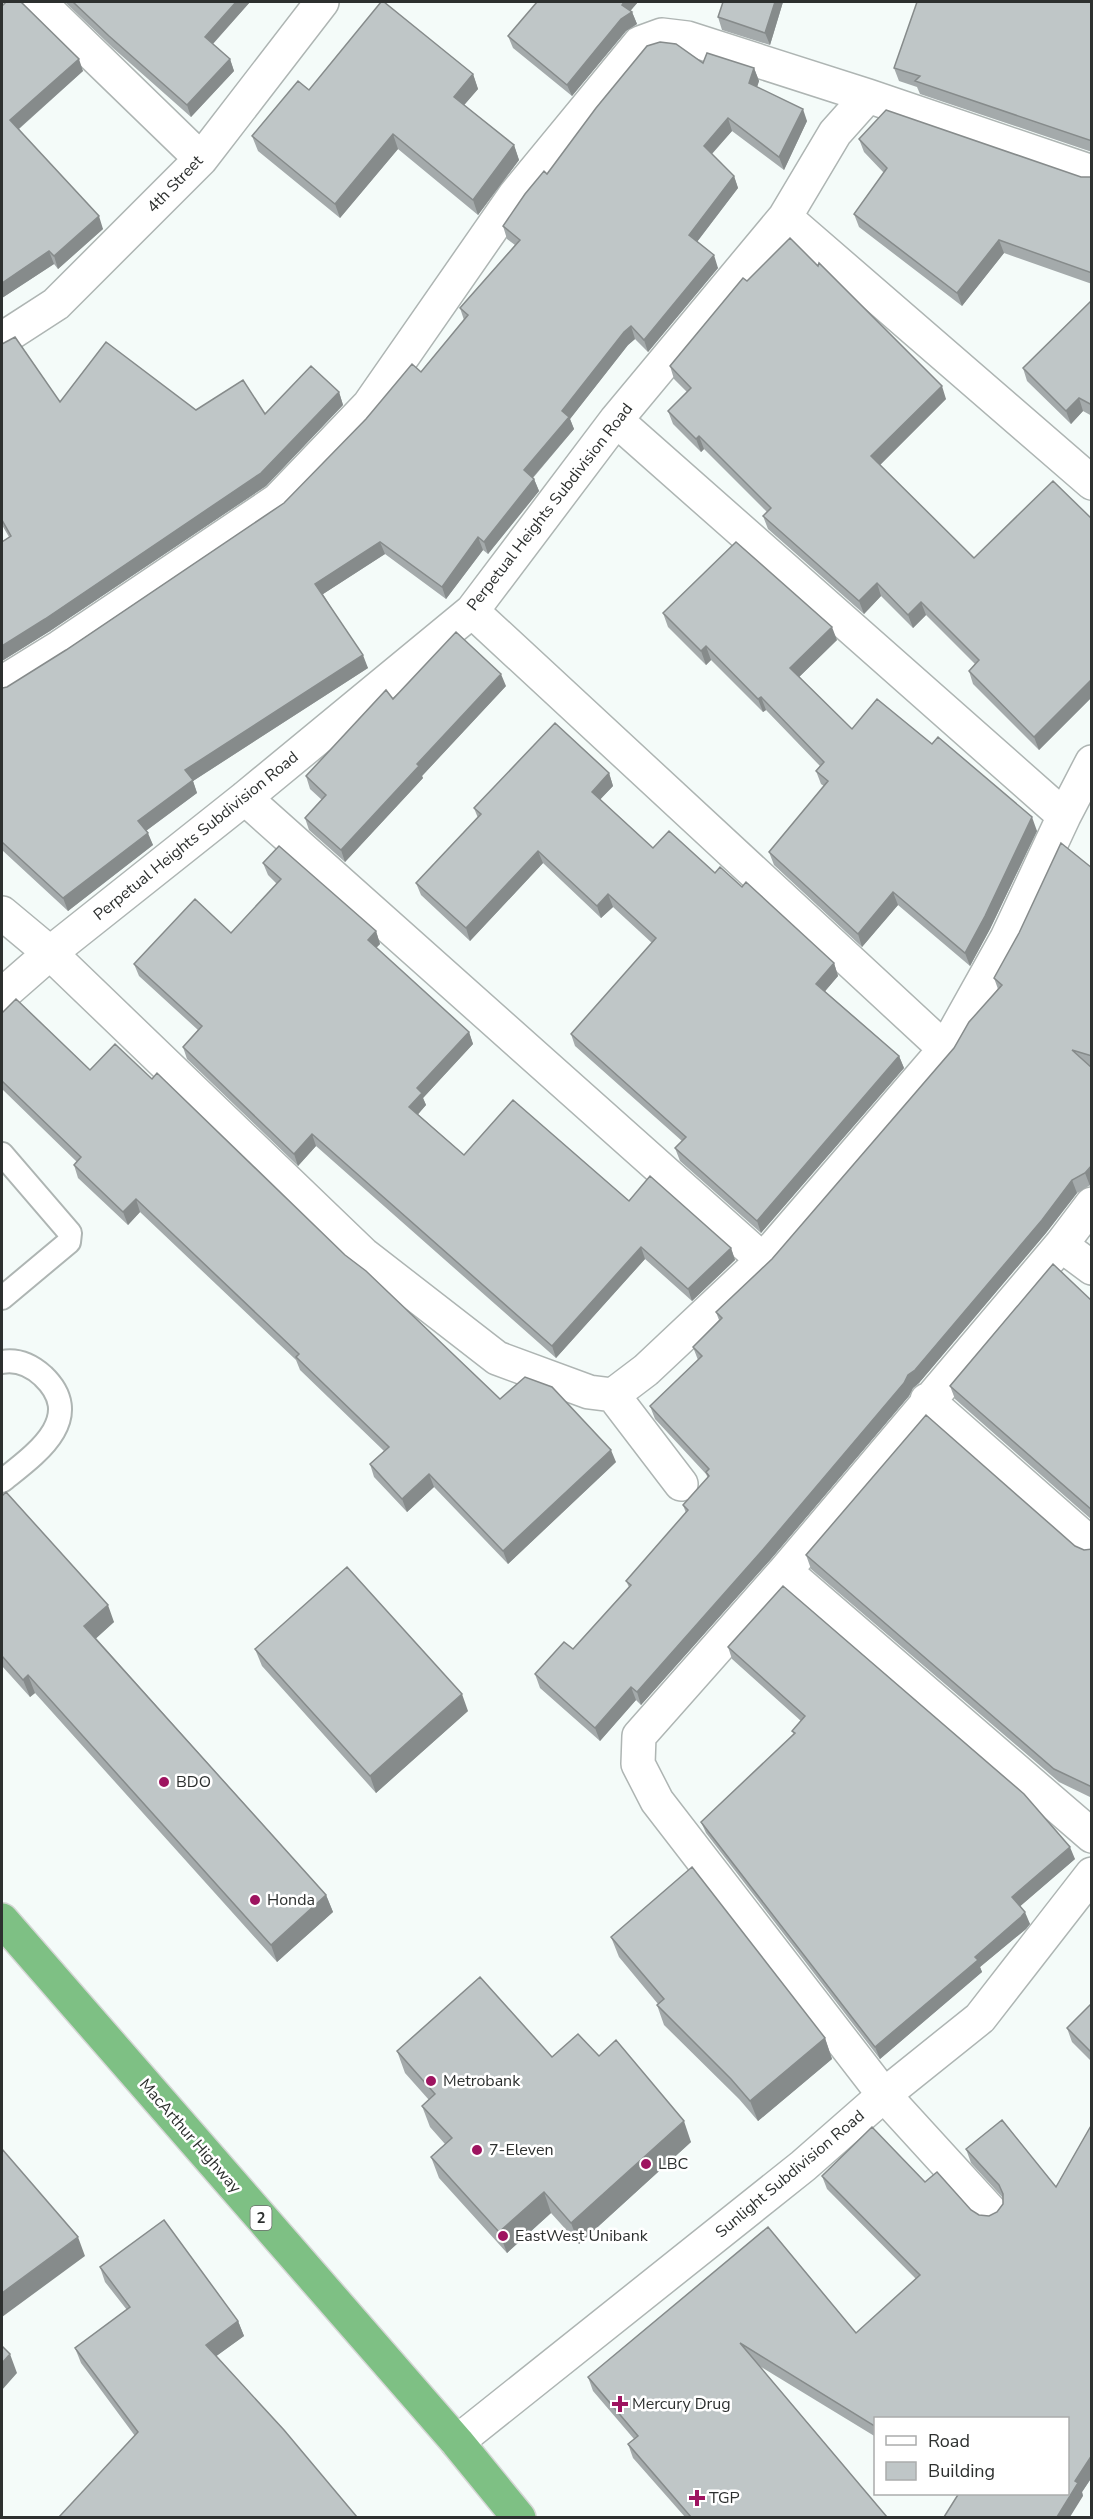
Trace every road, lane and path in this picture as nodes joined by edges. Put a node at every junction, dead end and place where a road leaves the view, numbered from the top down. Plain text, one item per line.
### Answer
1 (39, 2) edge
2 (322, 2) edge
3 (867, 96) junction
4 (201, 159) junction
5 (1092, 172) edge
6 (785, 217) junction
7 (2, 339) edge
8 (616, 420) junction
9 (1092, 483) edge
10 (472, 611) junction
11 (2, 683) edge
12 (1092, 762) edge
13 (245, 798) junction
14 (1064, 816) junction
15 (2, 912) edge
16 (50, 953) junction
17 (2, 995) edge
18 (945, 1049) junction
19 (2, 1154) edge
20 (1092, 1204) edge
21 (1062, 1245) junction
22 (763, 1260) junction
23 (1092, 1268) edge
24 (2, 1298) edge
25 (2, 1362) edge
26 (613, 1395) junction
27 (927, 1400) junction
28 (2, 1481) edge
29 (681, 1484) dead end
30 (1092, 1545) edge
31 (785, 1571) junction
32 (1092, 1836) edge
33 (1092, 1874) edge
34 (2, 1920) edge
35 (884, 2095) junction
36 (990, 2211) dead end
37 (457, 2442) junction
38 (519, 2517) edge

1 - 4 street
2 - 4 street, 4th Street
3 - 5 street
3 - 6 street, Perpetual Heights Subdivision Road
3 - 11 street
4 - 7 street, 4th Street
6 - 8 street, Perpetual Heights Subdivision Road
6 - 9 street
8 - 10 street, Perpetual Heights Subdivision Road
8 - 14 street
10 - 13 street, Perpetual Heights Subdivision Road
10 - 18 street
12 - 14 street
13 - 16 street, Perpetual Heights Subdivision Road
13 - 22 street
14 - 18 street
15 - 16 street
16 - 17 street, Perpetual Heights Subdivision Road
16 - 26 street
18 - 22 street
19 - 24 lane
20 - 21 street
21 - 23 street
21 - 27 street
22 - 26 street
25 - 28 lane
26 - 29 street
27 - 30 street
27 - 31 street
31 - 32 street
31 - 35 street
33 - 35 street, Sunlight Subdivision Road
34 - 37 highway, MacArthur Highway / 2
35 - 36 street
35 - 37 street, Sunlight Subdivision Road
37 - 38 highway, MacArthur Highway / 2

